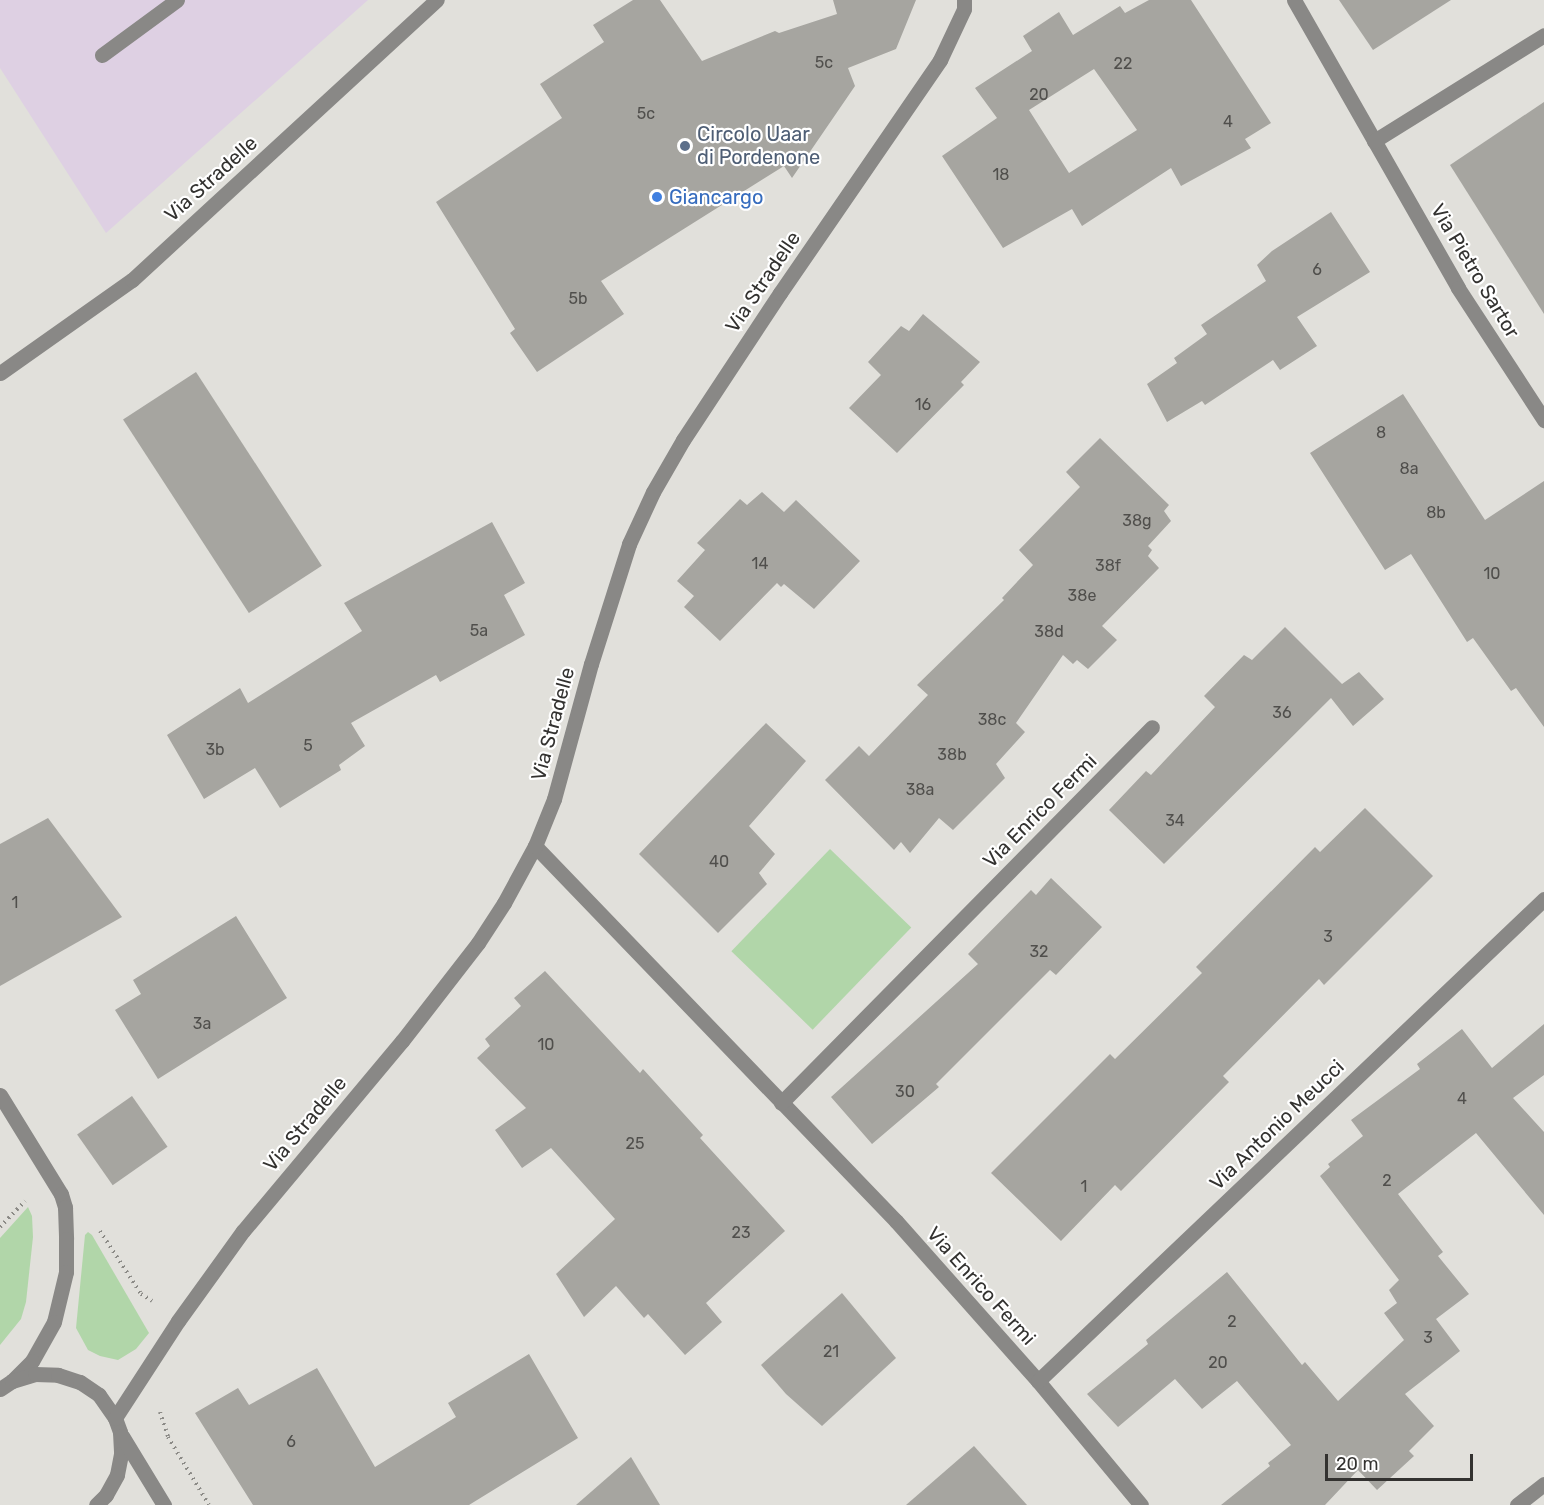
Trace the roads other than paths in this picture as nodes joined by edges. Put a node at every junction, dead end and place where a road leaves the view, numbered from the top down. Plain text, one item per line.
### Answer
1 (177, 0) edge
2 (437, 0) edge
3 (964, 0) edge
4 (1294, 0) edge
5 (1544, 35) edge
6 (102, 55) dead end
7 (1374, 141) junction
8 (0, 373) edge
9 (1544, 420) edge
10 (1152, 727) dead end
11 (536, 846) junction
12 (1544, 898) edge
13 (0, 1095) edge
14 (781, 1103) junction
15 (1038, 1381) junction
16 (6, 1385) edge
17 (117, 1425) junction
18 (1544, 1484) edge
19 (96, 1505) edge
20 (164, 1505) edge
21 (1141, 1505) edge
22 (1517, 1505) edge

1 - 6 street
2 - 8 street, Via Stradelle
3 - 11 street, Via Stradelle
4 - 7 street, Via Pietro Sartor
5 - 7 street
7 - 9 street, Via Pietro Sartor
10 - 14 street, Via Enrico Fermi
11 - 14 street, Via Enrico Fermi
11 - 17 street, Via Stradelle
12 - 15 street, Via Antonio Meucci
13 - 16 street
14 - 15 street, Via Enrico Fermi
15 - 21 street, Via Enrico Fermi
16 - 17 street
17 - 19 street
17 - 20 street
18 - 22 street

